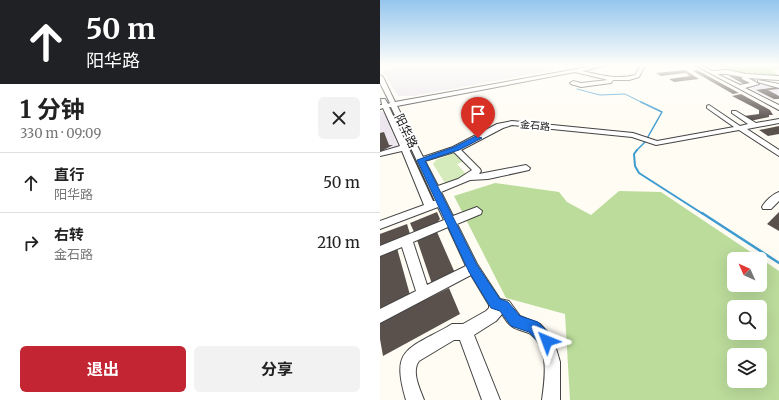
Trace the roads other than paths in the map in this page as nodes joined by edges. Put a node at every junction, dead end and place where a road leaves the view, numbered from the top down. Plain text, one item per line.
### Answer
1 (381, 84) edge
2 (502, 84) edge
3 (576, 84) edge
4 (598, 84) edge
5 (732, 84) edge
6 (756, 84) edge
7 (738, 87) junction
8 (772, 90) dead end
9 (380, 92) edge
10 (779, 94) edge
11 (779, 101) edge
12 (769, 103) junction
13 (386, 106) edge
14 (709, 107) dead end
15 (779, 108) edge
16 (734, 112) dead end
17 (779, 121) edge
18 (754, 125) junction
19 (413, 145) junction
20 (404, 147) junction
21 (456, 149) junction
22 (380, 154) edge
23 (779, 154) edge
24 (421, 160) junction
25 (526, 168) dead end
26 (470, 177) junction
27 (436, 190) junction
28 (779, 195) edge
29 (436, 204) junction
30 (767, 207) dead end
31 (477, 211) dead end
32 (450, 222) junction
33 (380, 225) edge
34 (406, 240) junction
35 (380, 250) edge
36 (473, 268) junction
37 (421, 287) dead end
38 (496, 304) junction
39 (380, 316) edge
40 (469, 328) junction
41 (415, 400) edge
42 (491, 400) edge
43 (551, 400) edge

1 - 13 street, 阳华路
2 - 13 street
3 - 4 street
5 - 7 street
6 - 7 street
7 - 12 street
8 - 10 street
9 - 13 street, 阳华路
11 - 12 street
12 - 15 street
13 - 19 street, 阳华路
13 - 20 street, 阳华路
14 - 23 street
16 - 18 street
17 - 18 street
18 - 21 street, 金石路
19 - 20 street
19 - 24 street, 阳华路
20 - 22 street
20 - 29 street, 阳华路
21 - 24 street, 金石路
21 - 26 street
24 - 27 street, 阳华路
25 - 26 street
26 - 27 street
27 - 29 street, 阳华路
28 - 30 street
29 - 32 street, 阳华路
29 - 33 street
31 - 32 street
32 - 34 street
32 - 36 street, 阳华路
34 - 35 street
34 - 37 street
36 - 38 street, 阳华路
36 - 39 street
38 - 40 street
38 - 43 street
40 - 41 street
40 - 42 street

